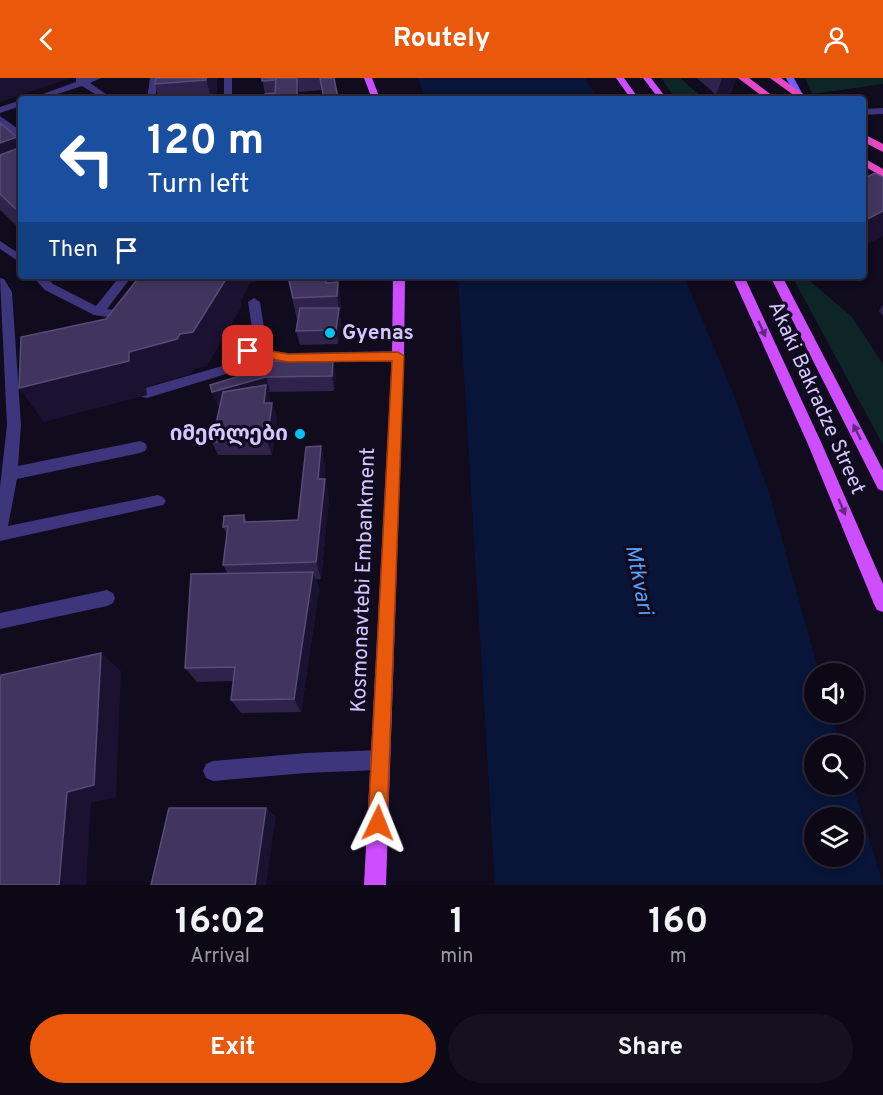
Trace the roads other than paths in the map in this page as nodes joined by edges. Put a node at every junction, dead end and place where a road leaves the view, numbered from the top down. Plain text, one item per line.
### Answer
1 (97, 78) edge
2 (154, 78) edge
3 (228, 78) edge
4 (368, 78) edge
5 (620, 78) edge
6 (647, 78) edge
7 (743, 78) edge
8 (775, 78) edge
9 (790, 78) edge
10 (80, 80) edge
11 (40, 96) edge
12 (104, 96) edge
13 (151, 96) edge
14 (228, 96) edge
15 (375, 96) edge
16 (633, 96) edge
17 (661, 96) edge
18 (768, 96) edge
19 (801, 96) edge
20 (801, 96) edge
21 (18, 104) edge
22 (0, 110) edge
23 (883, 111) edge
24 (866, 112) edge
25 (2, 123) edge
26 (18, 134) edge
27 (866, 138) edge
28 (883, 148) edge
29 (866, 163) edge
30 (883, 175) edge
31 (869, 180) edge
32 (0, 244) edge
33 (18, 258) edge
34 (41, 279) edge
35 (124, 279) edge
36 (399, 279) edge
37 (739, 279) edge
38 (778, 279) edge
39 (0, 282) edge
40 (254, 302) dead end
41 (98, 312) junction
42 (133, 316) edge
43 (248, 351) junction
44 (398, 356) junction
45 (147, 393) dead end
46 (7, 426) edge
47 (140, 447) dead end
48 (10, 474) junction
49 (883, 484) edge
50 (158, 501) dead end
51 (0, 526) edge
52 (0, 534) edge
53 (108, 598) dead end
54 (883, 604) edge
55 (0, 621) edge
56 (381, 760) junction
57 (213, 771) dead end
58 (375, 885) edge

1 - 10 lane
2 - 13 lane
3 - 14 lane
4 - 15 main road
5 - 16 main road
6 - 17 main road
7 - 18 highway
8 - 19 highway
9 - 20 main road
10 - 11 lane
10 - 12 lane
21 - 22 lane
23 - 24 lane
25 - 26 lane
27 - 28 highway
29 - 30 highway
30 - 31 lane
32 - 33 lane
34 - 41 lane
35 - 41 lane
36 - 44 main road, Kosmonavtebi Embankment
37 -> 54 main road, Akaki Bakradze Street
49 -> 38 main road, Akaki Bakradze Street
39 - 46 lane
40 - 43 lane
41 - 42 lane
43 - 44 lane
43 - 45 lane
44 - 56 main road, Kosmonavtebi Embankment
46 - 48 lane
47 - 48 lane
48 - 51 lane
50 - 52 lane
53 - 55 lane
56 - 57 lane
56 - 58 main road, Kosmonavtebi Embankment

